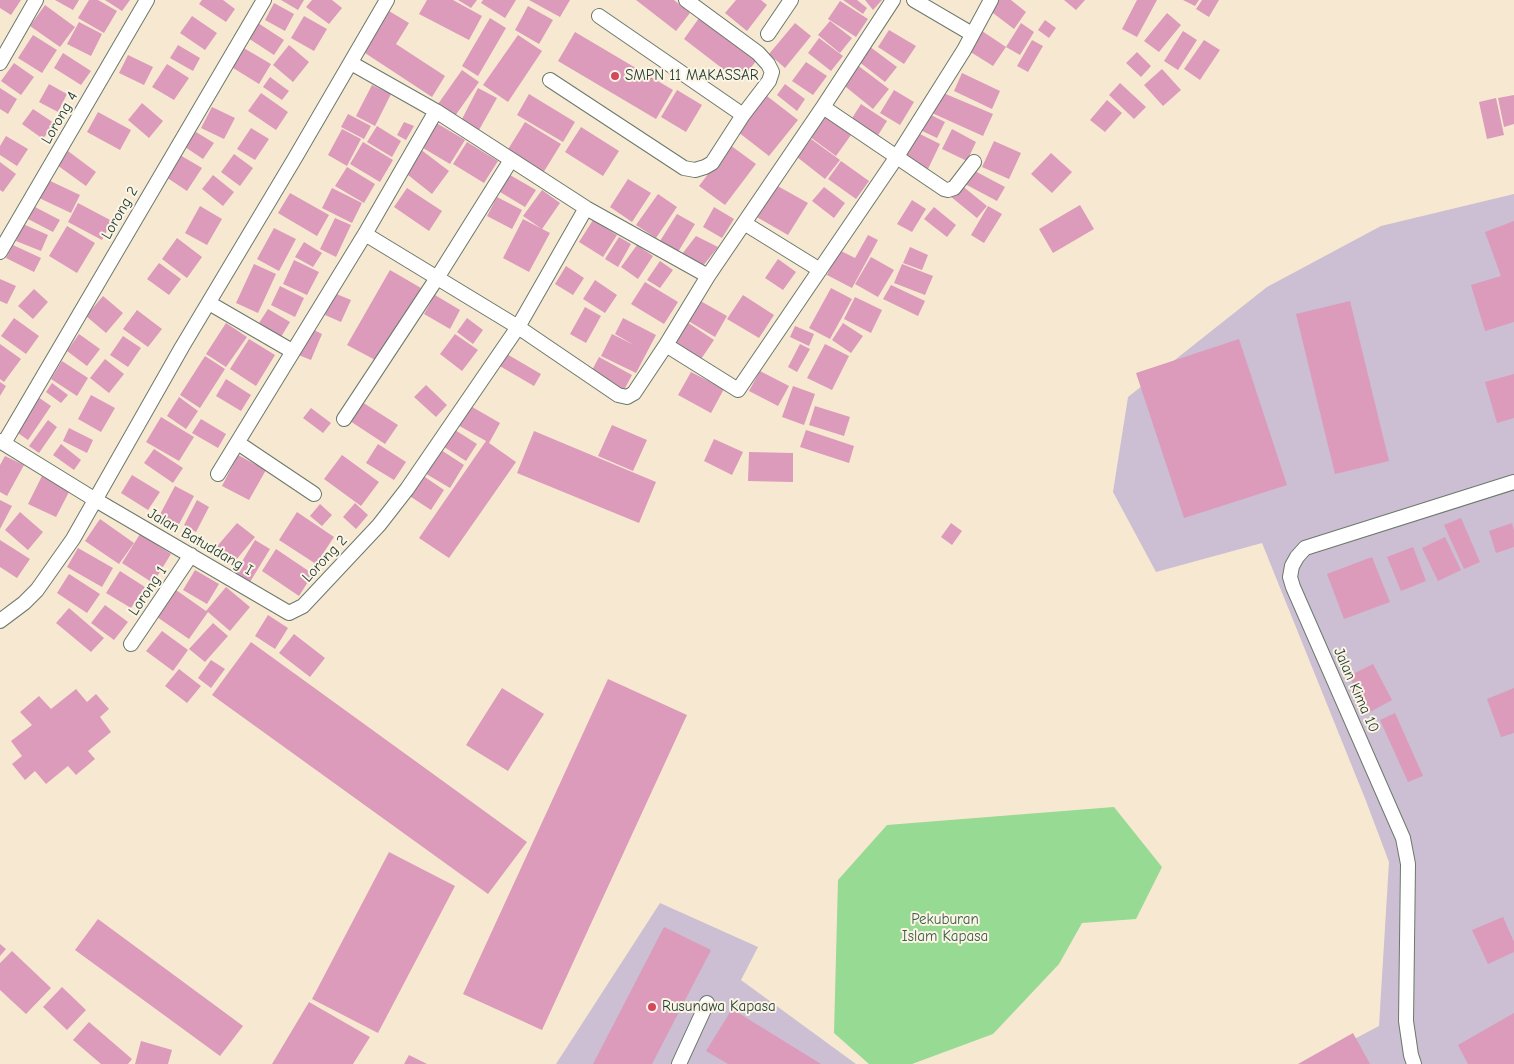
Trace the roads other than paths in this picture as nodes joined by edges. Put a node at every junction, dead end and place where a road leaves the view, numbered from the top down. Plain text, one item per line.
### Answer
1 (36, 0) edge
2 (147, 0) edge
3 (264, 0) edge
4 (387, 0) edge
5 (686, 0) edge
6 (791, 0) edge
7 (893, 0) edge
8 (914, 0) edge
9 (991, 0) edge
10 (599, 16) dead end
11 (768, 34) dead end
12 (972, 34) junction
13 (0, 63) edge
14 (351, 63) junction
15 (550, 80) dead end
16 (823, 107) junction
17 (436, 111) junction
18 (743, 116) junction
19 (896, 158) junction
20 (511, 160) junction
21 (974, 162) dead end
22 (586, 208) junction
23 (744, 223) junction
24 (365, 234) junction
25 (0, 252) edge
26 (820, 270) junction
27 (708, 276) junction
28 (437, 278) junction
29 (209, 304) junction
30 (518, 326) junction
31 (666, 345) junction
32 (292, 351) junction
33 (344, 419) dead end
34 (2, 442) edge
35 (238, 443) junction
36 (218, 474) dead end
37 (1514, 482) edge
38 (314, 494) dead end
39 (94, 499) junction
40 (191, 556) junction
41 (289, 612) joint
42 (0, 621) edge
43 (131, 644) dead end
44 (707, 1003) dead end
45 (682, 1063) edge
46 (1414, 1064) edge

1 - 13 street
2 - 25 street, Lorong 4
3 - 34 street, Lorong 2
4 - 14 street
5 - 18 street
6 - 11 street
7 - 16 street
8 - 12 street
9 - 12 street
10 - 18 street
12 - 19 street
14 - 17 street
14 - 29 street
15 - 18 street
16 - 19 street
16 - 23 street
17 - 20 street
17 - 24 street
19 - 21 street
19 - 26 street
20 - 22 street
20 - 28 street
22 - 27 street
22 - 30 street, Lorong 2
23 - 26 street
23 - 27 street
24 - 28 street
24 - 32 street
26 - 31 street
27 - 31 street
28 - 30 street
28 - 33 street
29 - 32 street
29 - 39 street
30 - 31 street
30 - 41 street, Lorong 2
32 - 35 street
34 - 39 street, Jalan Batuddang I
35 - 36 street
35 - 38 street
37 - 46 street, Jalan Kima 10
39 - 40 street, Jalan Batuddang I
39 - 42 street
40 - 41 street, Jalan Batuddang I
40 - 43 street, Lorong 1
44 - 45 street

